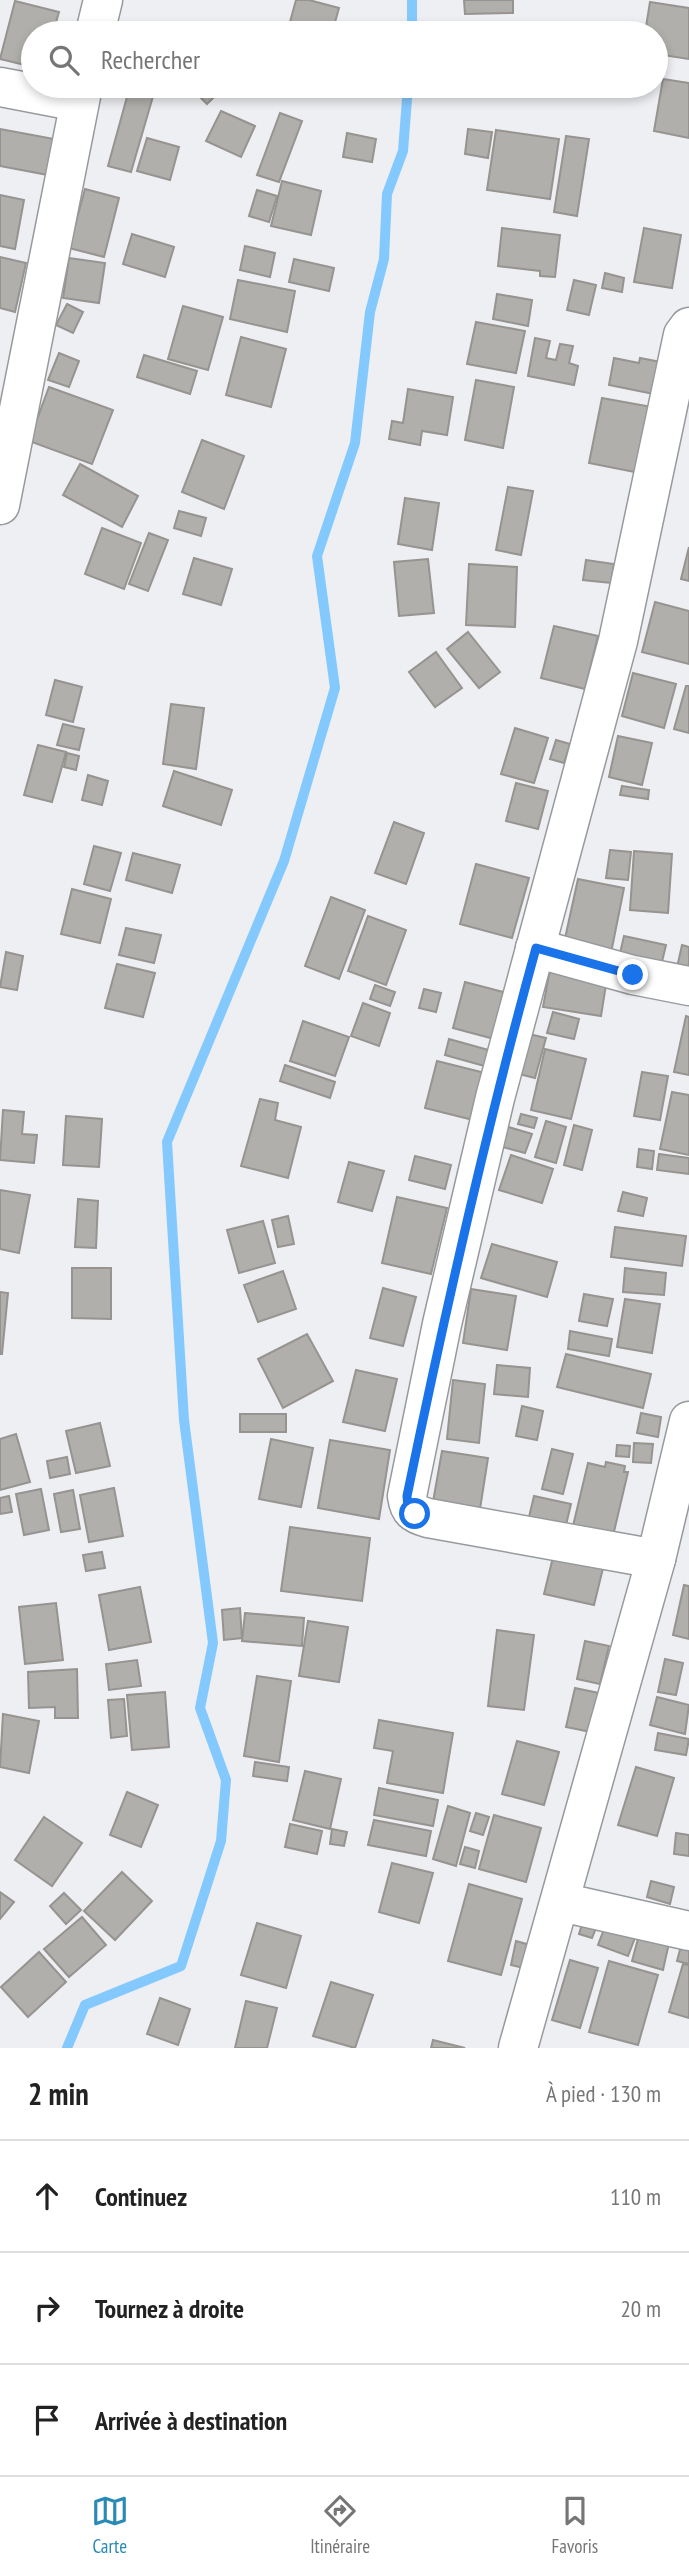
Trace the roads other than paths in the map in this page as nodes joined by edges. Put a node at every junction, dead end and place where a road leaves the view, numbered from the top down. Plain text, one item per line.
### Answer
1 (103, 0) edge
2 (98, 21) edge
3 (0, 86) edge
4 (21, 88) edge
5 (80, 98) edge
6 (689, 327) edge
7 (0, 505) edge
8 (536, 948) junction
9 (689, 986) edge
10 (689, 1421) edge
11 (656, 1559) junction
12 (561, 1902) junction
13 (689, 1931) edge
14 (518, 2048) edge

1 - 2 street
3 - 4 street
5 - 7 street
6 - 8 street
8 - 9 street
8 - 11 street
10 - 11 street
11 - 12 street
12 - 13 street
12 - 14 street

